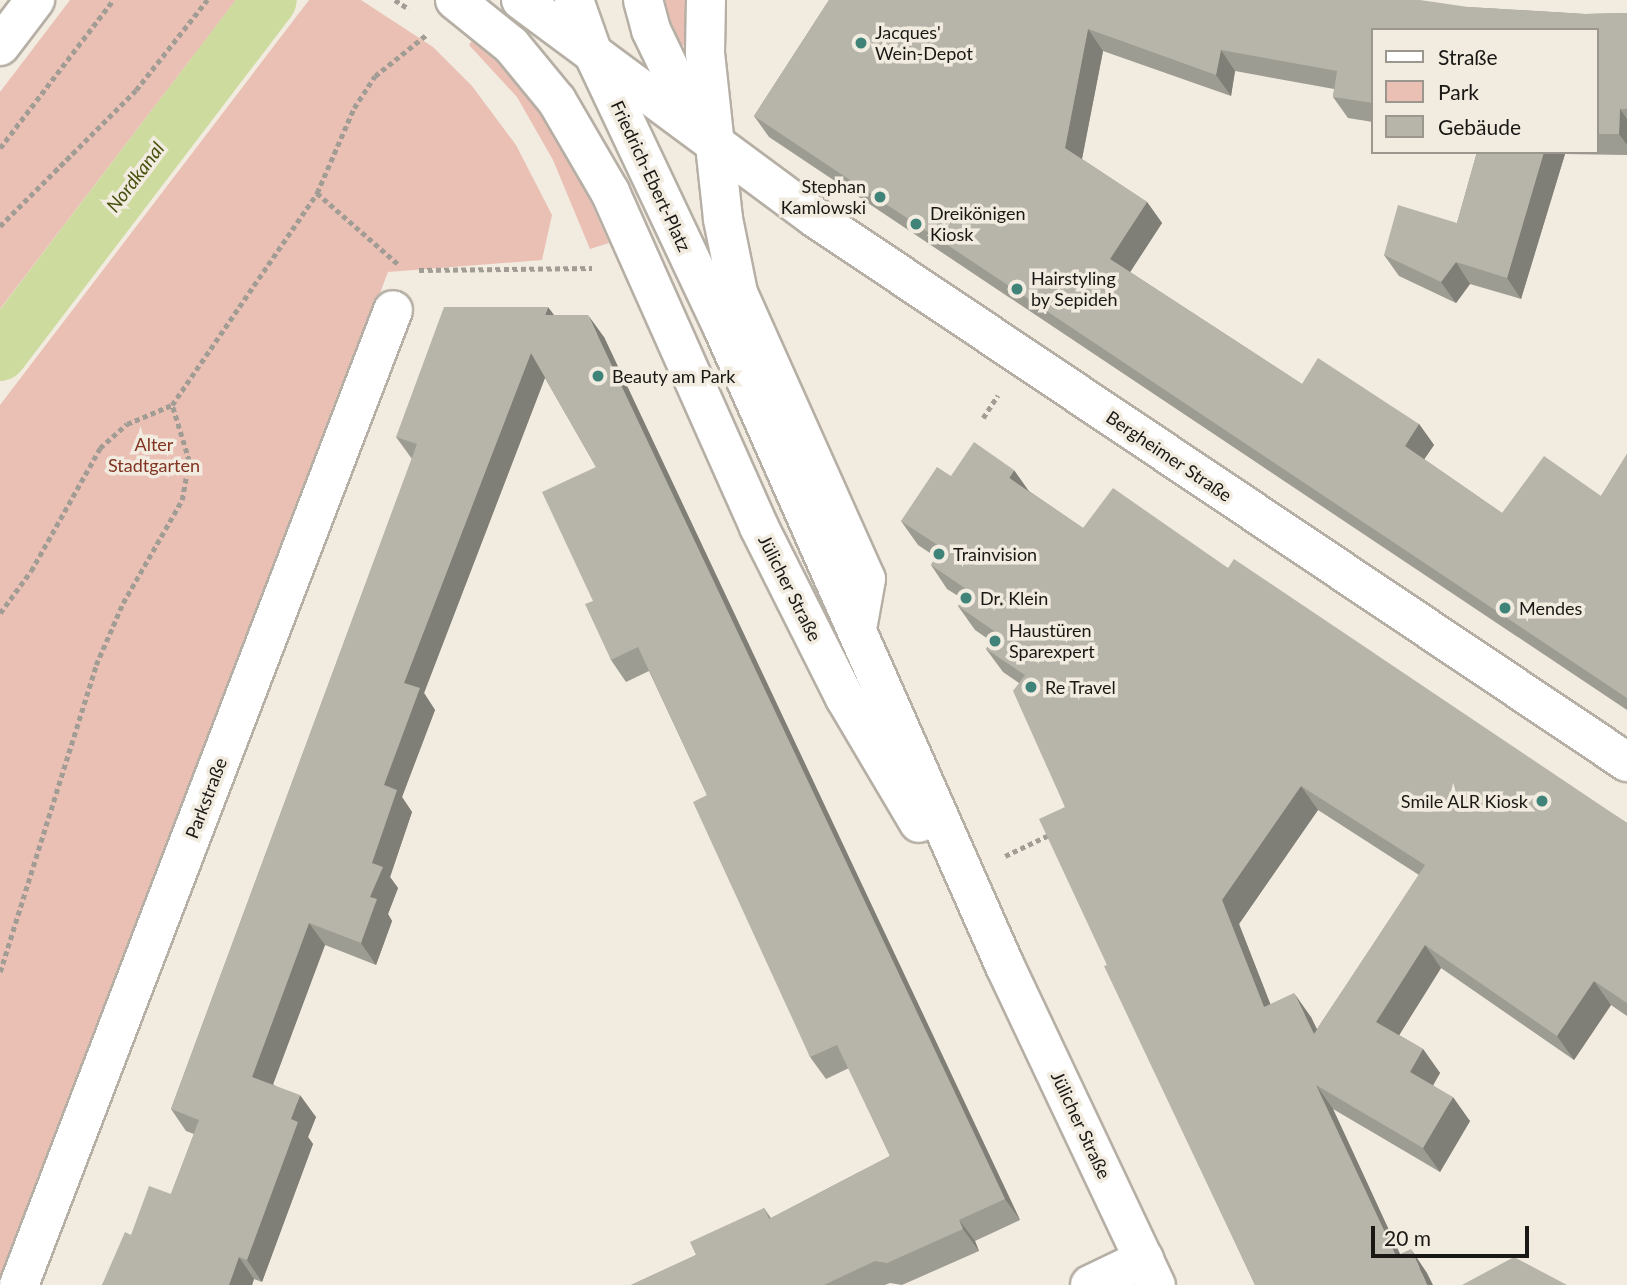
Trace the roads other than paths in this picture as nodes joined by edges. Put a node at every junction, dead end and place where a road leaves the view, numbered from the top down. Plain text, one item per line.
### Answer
1 (35, 0) edge
2 (521, 0) edge
3 (601, 0) edge
4 (643, 0) edge
5 (706, 0) edge
6 (446, 14) edge
7 (574, 21) edge
8 (0, 46) edge
9 (716, 142) junction
10 (610, 192) junction
11 (711, 302) joint
12 (393, 310) dead end
13 (857, 629) junction
14 (1627, 762) edge
15 (1005, 966) junction
16 (1150, 1272) edge
17 (19, 1285) edge
18 (1090, 1285) edge

1 - 8 main road
2 - 7 main road, Friedrich-Ebert-Platz
3 - 7 main road, Friedrich-Ebert-Platz
4 - 9 main road
5 - 9 main road
6 - 10 main road
7 - 9 main road, Friedrich-Ebert-Platz
7 - 10 main road, Friedrich-Ebert-Platz
7 - 11 main road, Friedrich-Ebert-Platz
9 - 13 main road
9 - 14 main road, Bergheimer Straße
10 - 15 main road, Jülicher Straße
11 - 13 main road, Jülicher Straße
12 - 17 main road, Parkstraße
13 - 15 main road, Jülicher Straße
15 - 16 main road, Jülicher Straße
16 - 18 main road

